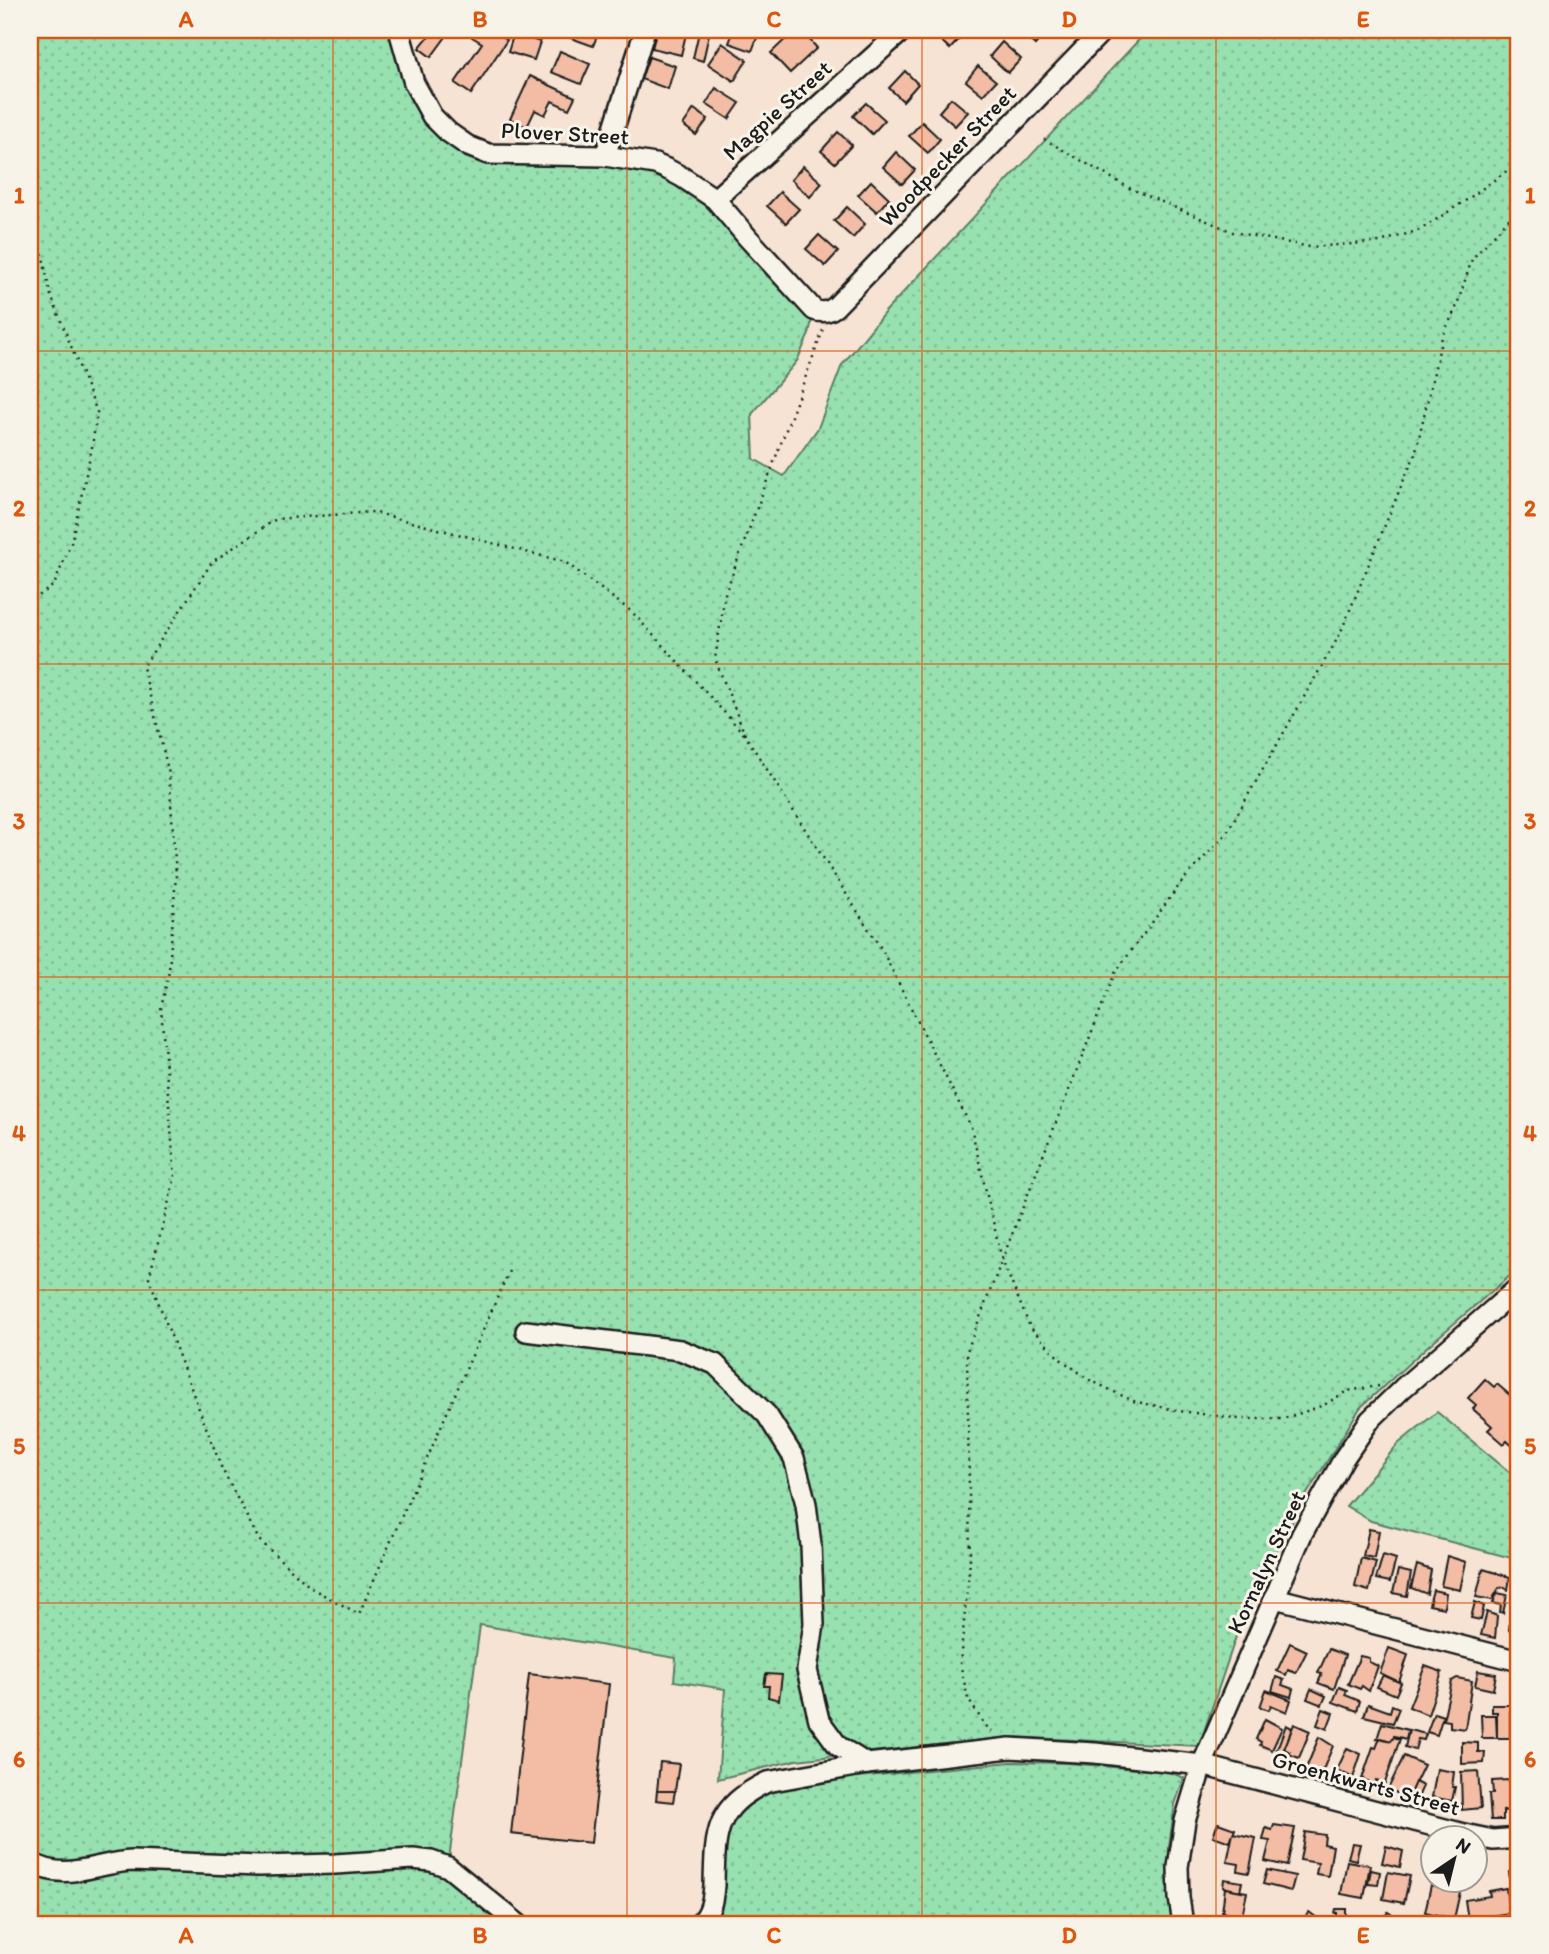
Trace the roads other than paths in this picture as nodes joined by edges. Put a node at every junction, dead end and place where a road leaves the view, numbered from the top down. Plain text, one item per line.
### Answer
1 (399, 30) edge
2 (645, 30) edge
3 (903, 30) edge
4 (1102, 30) edge
5 (605, 156) junction
6 (715, 199) junction
7 (828, 311) joint
8 (1519, 1287) edge
9 (526, 1331) dead end
10 (1275, 1598) junction
11 (1519, 1661) edge
12 (867, 1764) junction
13 (1202, 1765) junction
14 (1519, 1838) edge
15 (30, 1862) edge
16 (518, 1924) edge
17 (699, 1924) edge
18 (1184, 1924) edge

1 - 5 street, Plover Street
2 - 5 street
3 - 6 street, Magpie Street
4 - 7 street, Woodpecker Street
5 - 6 street, Plover Street
6 - 7 street, Plover Street
8 - 10 street, Kornalyn Street
9 - 12 street
10 - 11 street
10 - 13 street, Kornalyn Street
12 - 13 street, Groenkwarts Street
12 - 17 street, Groenkwarts Street
13 - 14 street, Groenkwarts Street
13 - 18 street, Kornalyn Street
15 - 16 street

